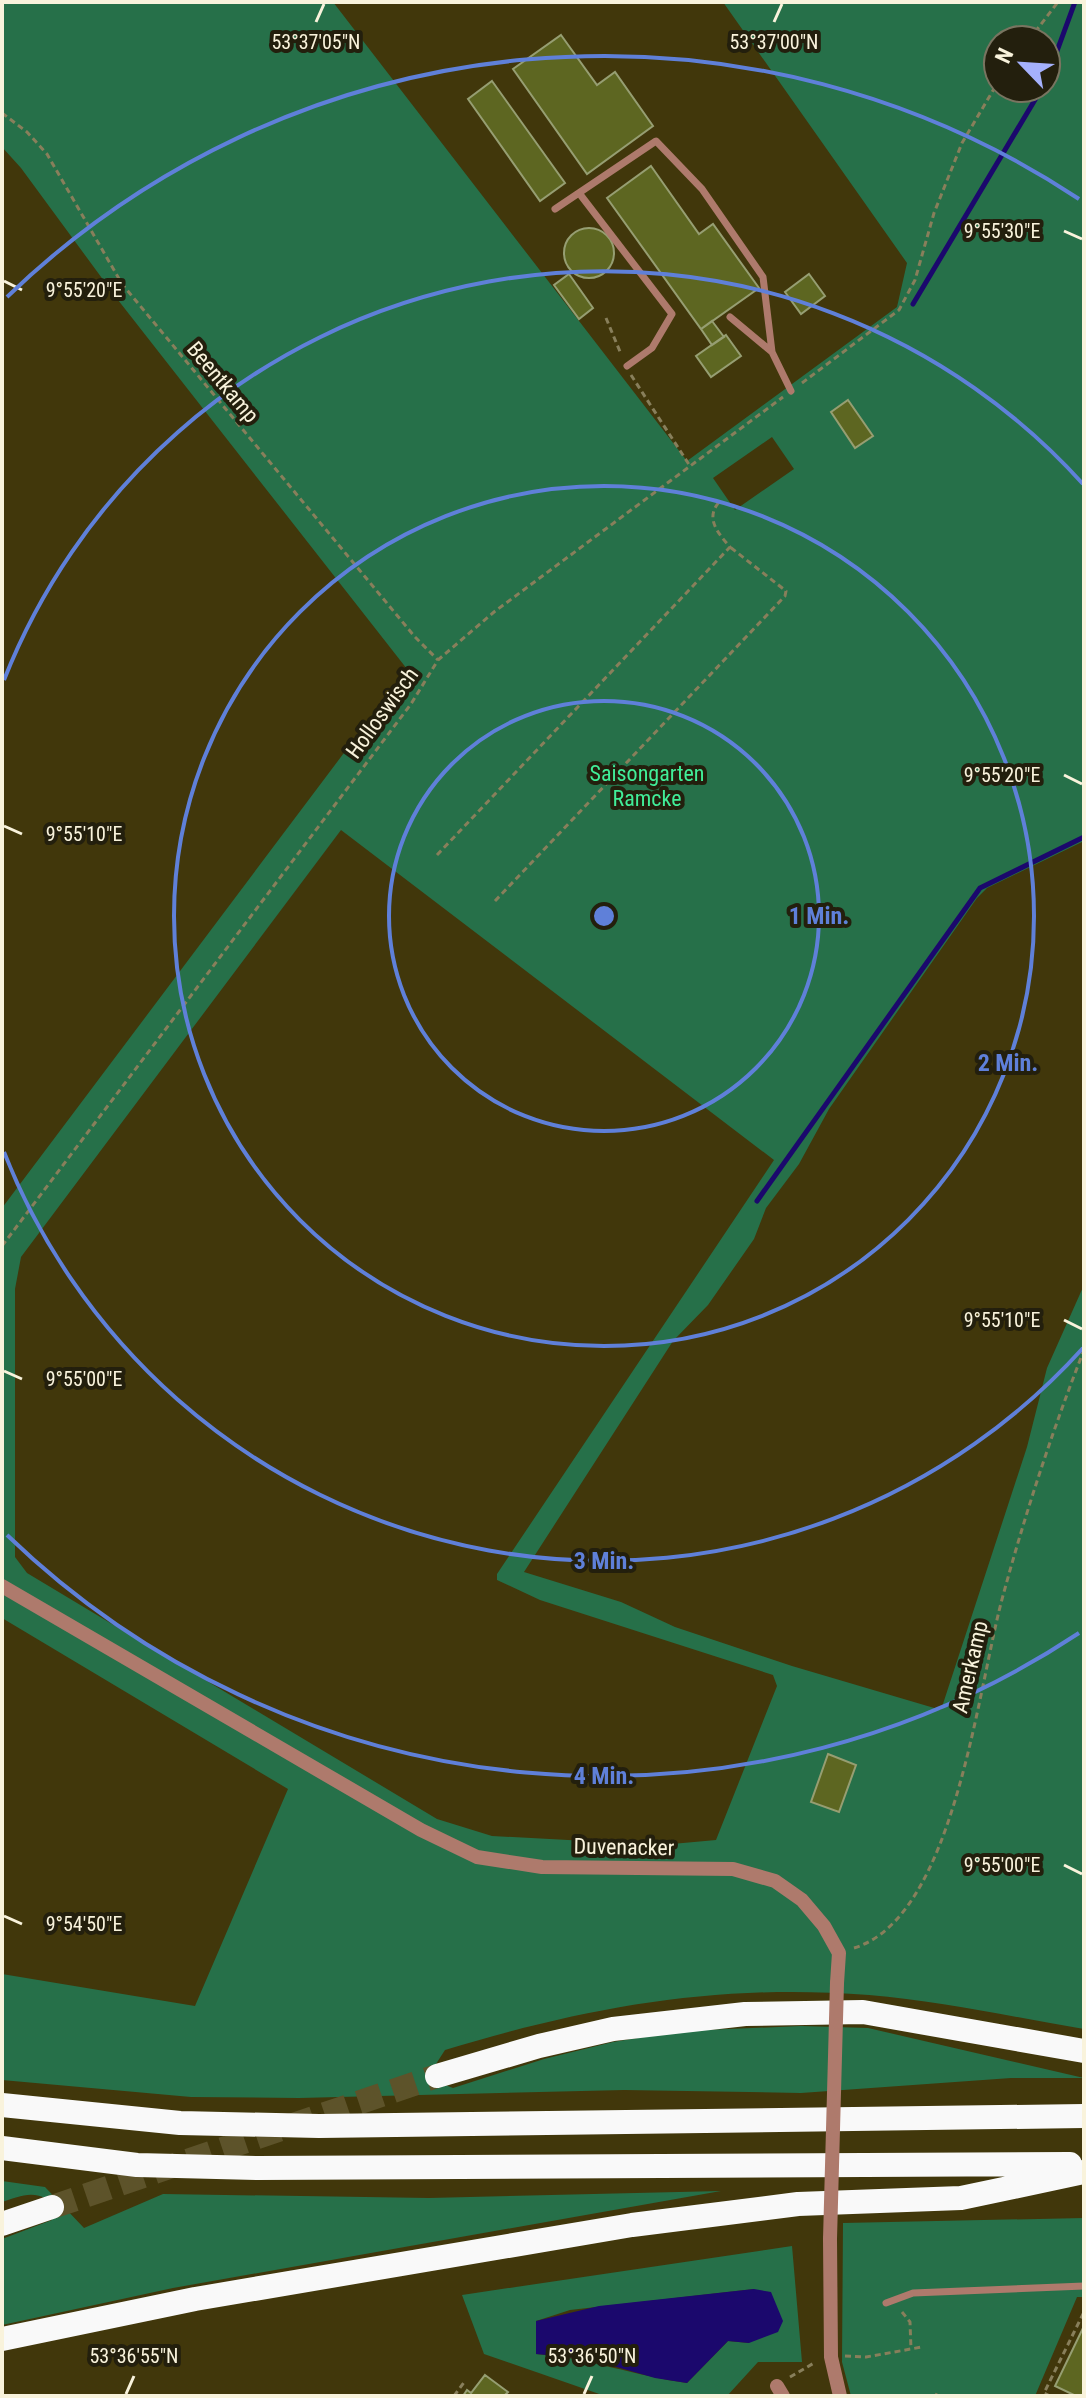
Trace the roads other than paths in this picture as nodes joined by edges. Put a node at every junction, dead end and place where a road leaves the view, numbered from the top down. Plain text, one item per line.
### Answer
1 (579, 193) junction
2 (555, 209) dead end
3 (730, 317) dead end
4 (772, 352) junction
5 (627, 366) road end
6 (791, 391) road end
7 (2, 1586) edge
8 (1084, 2051) edge
9 (437, 2076) tunnel mouth
10 (2, 2105) edge
11 (1084, 2116) edge
12 (2, 2148) edge
13 (1084, 2164) edge
14 (1084, 2172) edge
15 (52, 2207) tunnel mouth
16 (2, 2224) edge
17 (1084, 2286) edge
18 (886, 2303) road end
19 (2, 2339) edge
20 (840, 2396) edge

1 - 2 lane
1 - 4 lane
1 - 5 lane
3 - 4 lane
4 - 6 lane
7 - 20 street, Duvenacker, bridge
8 - 9 highway
10 - 11 highway
12 - 13 highway
14 - 19 highway
15 - 16 highway
17 - 18 lane

